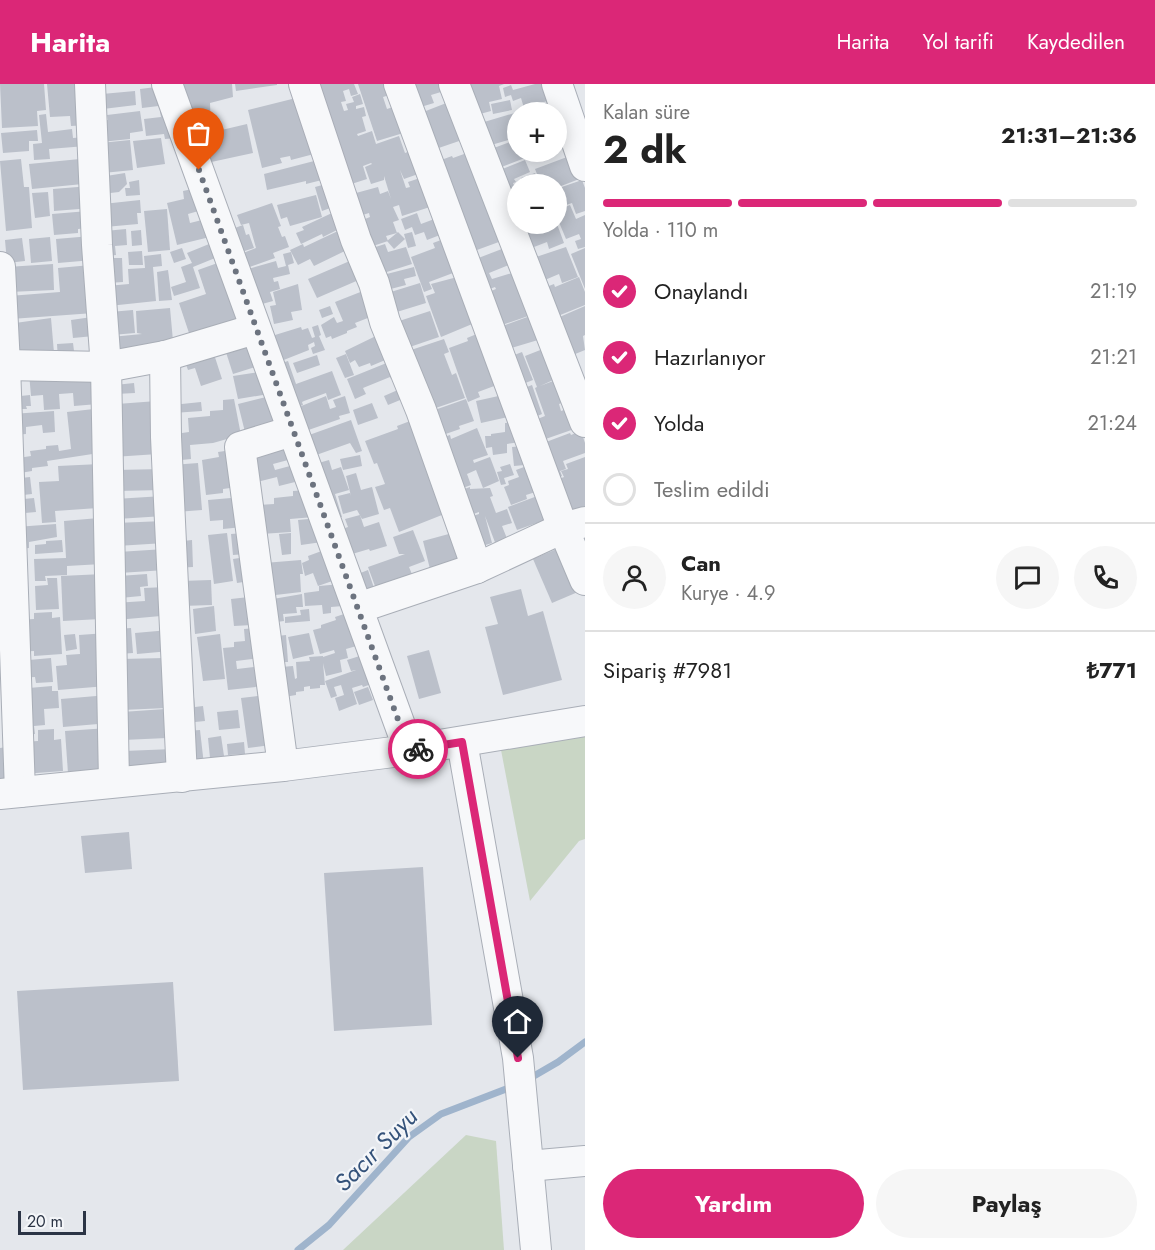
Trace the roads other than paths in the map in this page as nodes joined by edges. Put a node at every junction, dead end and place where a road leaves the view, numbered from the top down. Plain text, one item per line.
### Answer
1 (90, 84) edge
2 (167, 84) edge
3 (304, 84) edge
4 (399, 84) edge
5 (454, 84) edge
6 (557, 84) edge
7 (585, 166) edge
8 (0, 267) edge
9 (255, 329) junction
10 (165, 356) junction
11 (5, 365) junction
12 (106, 367) junction
13 (585, 422) edge
14 (292, 431) junction
15 (574, 525) edge
16 (477, 568) junction
17 (585, 580) edge
18 (358, 608) junction
19 (585, 721) edge
20 (462, 742) junction
21 (409, 750) junction
22 (283, 766) junction
23 (182, 777) junction
24 (114, 782) junction
25 (10, 793) edge
26 (585, 1161) edge
27 (528, 1166) junction
28 (536, 1250) edge

1 - 12 street
2 - 9 street
3 - 16 street
4 - 15 street
5 - 13 street
6 - 7 street
8 - 11 street
9 - 10 street
9 - 14 street
10 - 12 street
10 - 23 street
11 - 12 street
11 - 25 street
12 - 24 street
14 - 18 street
14 - 22 street
15 - 16 street
15 - 17 street
16 - 18 street
18 - 21 street
19 - 20 street
20 - 21 street
20 - 27 street
21 - 22 street
22 - 23 street
23 - 24 street
24 - 25 street
26 - 27 street
27 - 28 street

